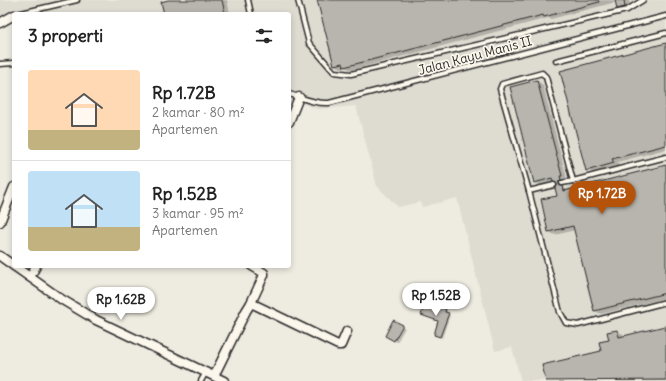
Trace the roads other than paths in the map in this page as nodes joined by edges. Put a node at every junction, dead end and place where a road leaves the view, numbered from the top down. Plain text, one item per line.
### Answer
1 (77, 0) edge
2 (248, 0) edge
3 (298, 0) edge
4 (643, 0) edge
5 (26, 12) edge
6 (251, 12) edge
7 (12, 16) edge
8 (666, 16) edge
9 (0, 23) edge
10 (666, 33) edge
11 (556, 61) dead end
12 (12, 63) edge
13 (0, 64) edge
14 (291, 95) edge
15 (299, 97) junction
16 (291, 117) edge
17 (666, 157) edge
18 (573, 181) junction
19 (562, 184) dead end
20 (554, 185) dead end
21 (529, 191) junction
22 (12, 192) edge
23 (0, 222) edge
24 (0, 256) edge
25 (12, 265) edge
26 (17, 268) edge
27 (35, 268) edge
28 (255, 268) edge
29 (30, 277) junction
30 (666, 302) edge
31 (251, 303) junction
32 (347, 331) dead end
33 (206, 372) junction
34 (214, 376) junction
35 (201, 381) edge
36 (224, 381) edge

1 - 5 lane
2 - 6 lane
3 - 4 lane
7 - 9 street
8 - 15 lane, Jalan Kayu Manis II
10 - 11 lane
12 - 13 lane
14 - 15 lane, Jalan Kayu Manis II
15 - 16 street
17 - 18 lane
18 - 19 lane
18 - 21 lane
20 - 21 lane
21 - 30 lane
22 - 23 street
24 - 25 street
26 - 29 street
27 - 29 street
28 - 31 street
29 - 33 street
31 - 32 street
31 - 34 street
33 - 34 street
33 - 35 lane
34 - 36 street

